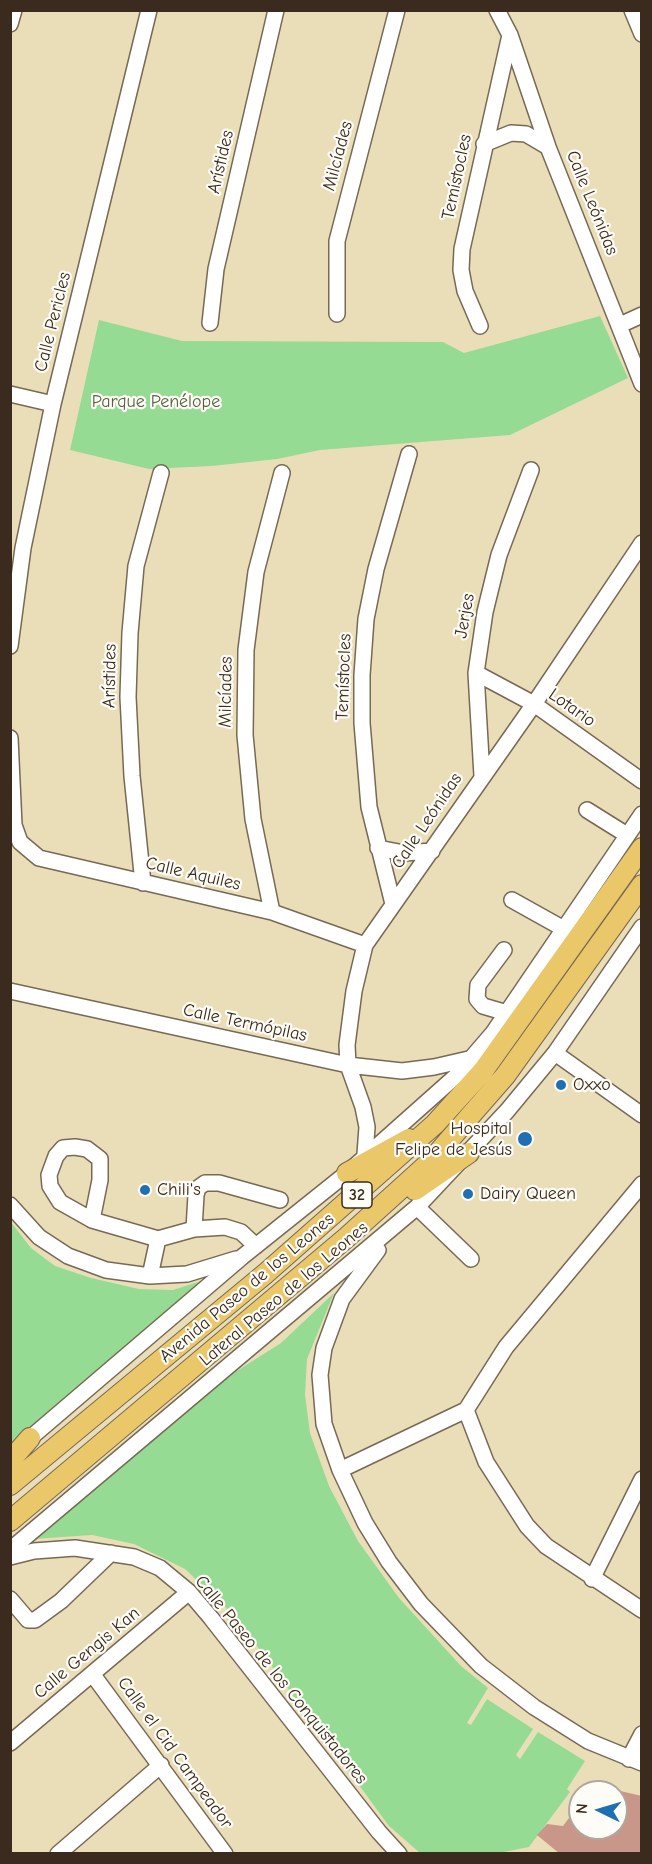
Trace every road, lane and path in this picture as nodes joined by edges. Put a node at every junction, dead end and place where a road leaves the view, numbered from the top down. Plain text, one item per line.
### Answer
1 (14, 10) edge
2 (149, 10) edge
3 (276, 10) edge
4 (397, 10) edge
5 (497, 10) edge
6 (632, 10) edge
7 (10, 24) edge
8 (642, 34) edge
9 (510, 35) junction
10 (484, 144) junction
11 (548, 147) junction
12 (337, 314) dead end
13 (642, 315) edge
14 (210, 323) dead end
15 (620, 325) junction
16 (480, 326) dead end
17 (642, 384) edge
18 (10, 394) edge
19 (53, 404) junction
20 (409, 454) dead end
21 (531, 470) dead end
22 (161, 473) dead end
23 (282, 473) dead end
24 (642, 543) edge
25 (10, 646) edge
26 (476, 673) junction
27 (534, 704) junction
28 (10, 738) edge
29 (482, 776) junction
30 (642, 781) edge
31 (587, 810) dead end
32 (642, 814) edge
33 (634, 841) edge
34 (378, 848) junction
35 (432, 851) junction
36 (142, 883) junction
37 (642, 885) edge
38 (512, 900) dead end
39 (393, 904) junction
40 (272, 912) junction
41 (642, 927) edge
42 (564, 929) junction
43 (365, 945) junction
44 (504, 950) dead end
45 (10, 991) edge
46 (507, 1013) junction
47 (555, 1053) junction
48 (473, 1058) junction
49 (348, 1065) junction
50 (642, 1115) edge
51 (435, 1124) junction
52 (469, 1153) junction
53 (366, 1154) junction
54 (347, 1173) junction
55 (642, 1184) edge
56 (280, 1200) dead end
57 (10, 1205) edge
58 (417, 1207) junction
59 (92, 1220) junction
60 (400, 1222) junction
61 (194, 1229) junction
62 (346, 1238) junction
63 (158, 1239) junction
64 (256, 1246) junction
65 (242, 1257) junction
66 (471, 1259) dead end
67 (150, 1276) junction
68 (466, 1410) junction
69 (30, 1438) junction
70 (10, 1454) edge
71 (10, 1461) edge
72 (340, 1470) junction
73 (642, 1479) edge
74 (10, 1485) edge
75 (10, 1521) edge
76 (10, 1550) edge
77 (111, 1552) junction
78 (10, 1557) edge
79 (592, 1579) junction
80 (189, 1592) junction
81 (10, 1599) edge
82 (642, 1610) edge
83 (93, 1675) junction
84 (642, 1734) edge
85 (10, 1743) edge
86 (635, 1761) edge
87 (161, 1766) junction
88 (58, 1854) edge
89 (225, 1854) edge
90 (399, 1854) edge

1 - 7 street
2 - 19 street, Calle Pericles
3 - 14 street, Arístides
4 - 12 street, Milcíades
5 - 9 street, Calle Leónidas
6 - 8 street
9 - 10 street, Temístocles
9 - 11 street, Calle Leónidas
10 - 11 street
10 - 16 street, Temístocles
11 - 15 street, Calle Leónidas
13 - 15 street
15 - 17 street, Calle Leónidas
18 - 19 street
19 - 25 street, Calle Pericles
20 - 34 street, Temístocles
21 - 26 street, Jerjes
22 - 36 street, Arístides
23 - 40 street, Milcíades
24 - 27 street, Calle Leónidas
26 - 27 street, Lotario
26 - 29 street, Jerjes
27 - 29 street, Calle Leónidas
27 - 30 street, Lotario
28 - 36 street, Calle Aquiles
29 - 35 street, Calle Leónidas
31 - 33 street
32 - 33 street, Avenida Paseo de los Leones
33 - 42 street, Avenida Paseo de los Leones
33 - 51 main road, Avenida Paseo de los Leones / 32
34 - 35 street
34 - 39 street, Temístocles
35 - 39 street, Calle Leónidas
36 - 40 street, Calle Aquiles
37 - 62 main road, Avenida Paseo de los Leones / 32
38 - 42 street
39 - 43 street, Calle Leónidas
40 - 43 street, Calle Aquiles
41 - 47 street, Lateral Paseo de los Leones
42 - 46 street, Avenida Paseo de los Leones
43 - 49 street, Calle Leónidas
44 - 46 street
45 - 49 street, Calle Termópilas
46 - 48 street, Avenida Paseo de los Leones
47 - 50 street
47 - 52 street, Lateral Paseo de los Leones
48 - 49 street, Calle Termópilas
48 - 53 street, Avenida Paseo de los Leones
49 - 53 street, Calle Leónidas
51 - 54 main road
51 - 74 main road, Avenida Paseo de los Leones / 32
52 - 58 street, Lateral Paseo de los Leones
52 - 62 main road
53 - 54 street, Avenida Paseo de los Leones
54 - 64 street, Avenida Paseo de los Leones
55 - 68 street
56 - 61 street
57 - 67 street
58 - 60 street, Lateral Paseo de los Leones
58 - 66 street
59 - 59 street
59 - 63 street
60 - 72 street
60 - 76 street, Lateral Paseo de los Leones
61 - 63 street
61 - 64 street
62 - 75 main road, Avenida Paseo de los Leones / 32
63 - 67 street
64 - 65 street, Avenida Paseo de los Leones
65 - 67 street
65 - 69 street, Avenida Paseo de los Leones
68 - 72 street
68 - 79 street
69 - 70 street, Avenida Paseo de los Leones
69 - 71 main road
72 - 86 street
73 - 79 street
77 - 78 street, Calle Paseo de los Conquistadores
77 - 80 street, Calle Paseo de los Conquistadores
77 - 81 street
79 - 82 street
80 - 83 street, Calle Gengis Kan
80 - 90 street, Calle Paseo de los Conquistadores
83 - 85 street, Calle Gengis Kan
83 - 87 street, Calle el Cid Campeador
84 - 86 street
87 - 88 street
87 - 89 street, Calle el Cid Campeador

